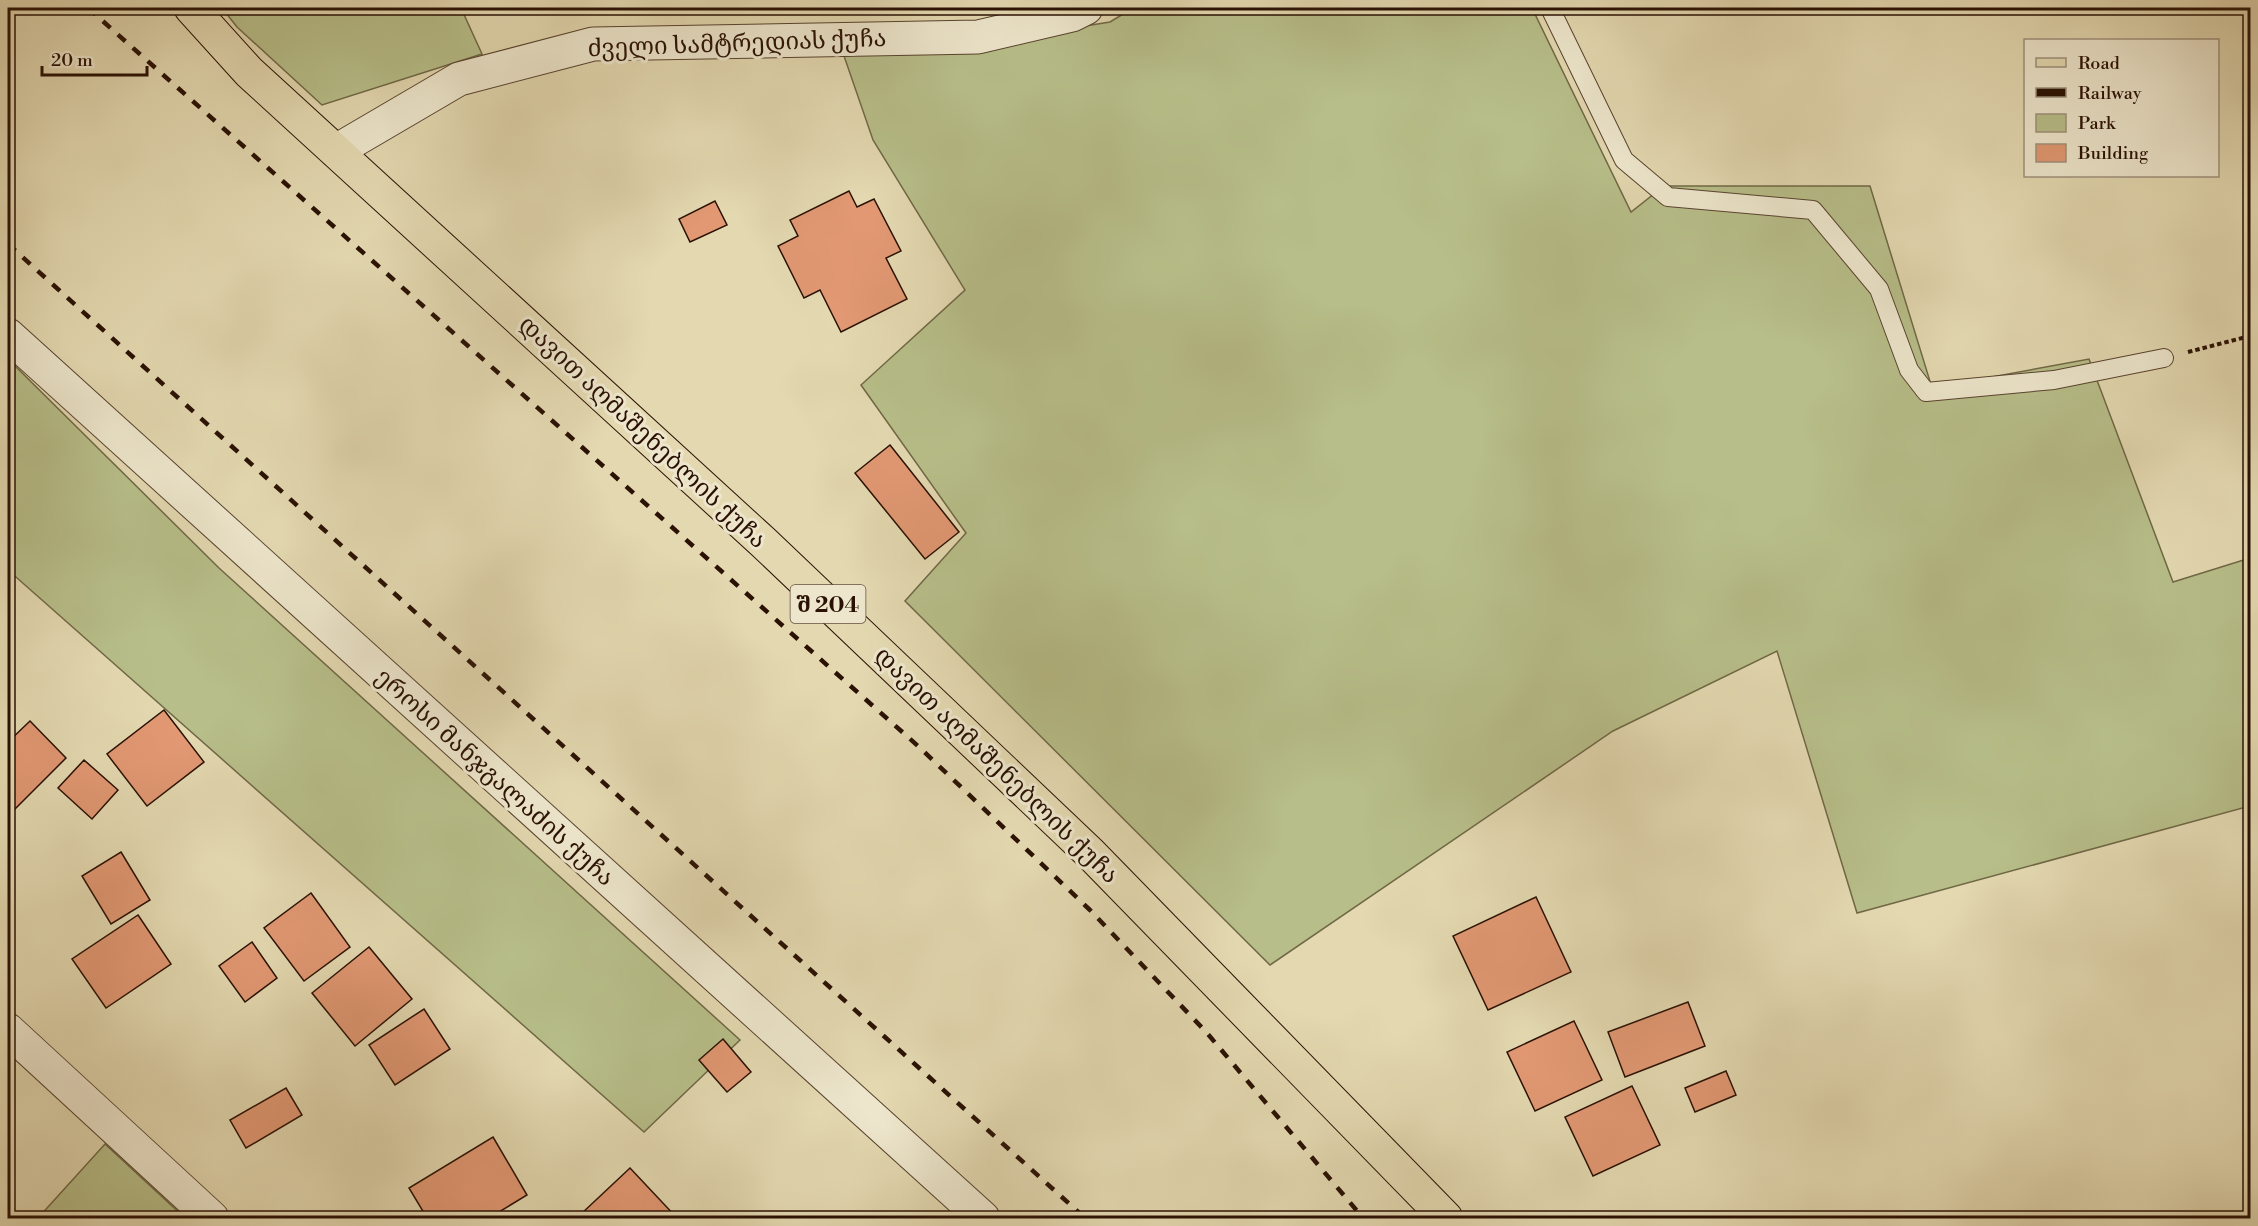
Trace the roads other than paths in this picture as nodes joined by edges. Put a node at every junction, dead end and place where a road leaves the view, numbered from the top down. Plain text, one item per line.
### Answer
1 (191, 8) edge
2 (1086, 8) edge
3 (1550, 8) edge
4 (336, 151) junction
5 (8, 334) edge
6 (2164, 358) road end
7 (8, 1030) edge
8 (212, 1218) edge
9 (983, 1218) edge
10 (1446, 1218) edge

1 - 4 main road, დავით აღმაშენებლის ქუჩა / შ 204
2 - 4 street, ძველი სამტრედიას ქუჩა
3 - 6 lane
4 - 10 main road, დავით აღმაშენებლის ქუჩა / შ 204
5 - 9 street, ეროსი მანჯგალაძის ქუჩა
7 - 8 street

